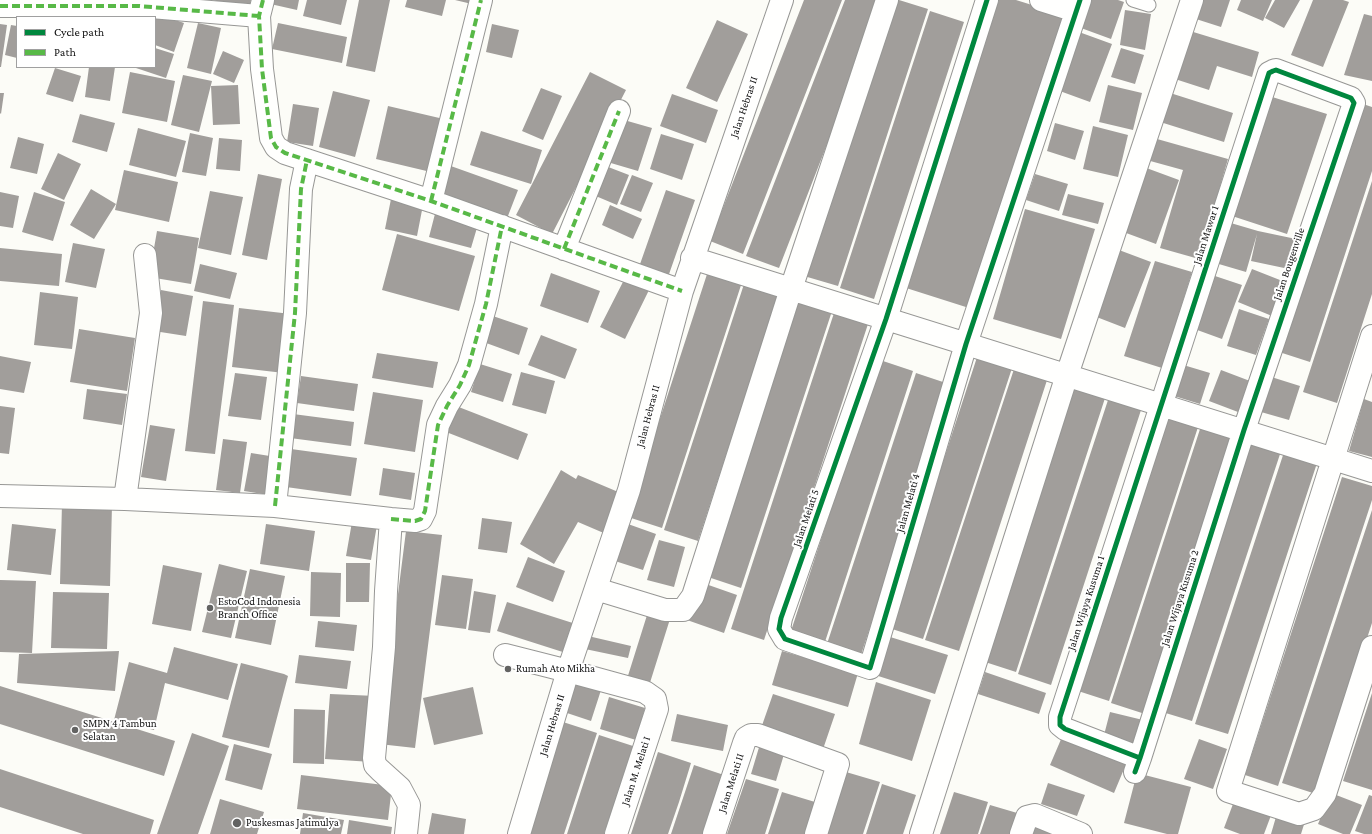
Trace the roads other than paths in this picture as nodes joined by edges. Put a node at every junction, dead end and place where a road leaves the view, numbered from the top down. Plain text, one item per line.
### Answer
1 (481, 0) edge
2 (782, 0) edge
3 (887, 0) edge
4 (987, 0) edge
5 (1041, 0) edge
6 (1133, 0) edge
7 (1192, 0) edge
8 (1149, 5) dead end
9 (0, 6) edge
10 (1078, 6) edge
11 (261, 8) edge
12 (1270, 72) joint
13 (619, 112) dead end
14 (308, 160) junction
15 (431, 201) junction
16 (502, 226) junction
17 (564, 249) junction
18 (145, 254) dead end
19 (692, 258) junction
20 (791, 289) junction
21 (682, 291) junction
22 (886, 319) junction
23 (1372, 336) edge
24 (966, 344) junction
25 (1067, 375) junction
26 (1161, 404) junction
27 (1244, 430) junction
28 (1334, 459) junction
29 (1372, 471) edge
30 (0, 496) edge
31 (125, 499) junction
32 (275, 506) junction
33 (391, 519) junction
34 (596, 588) junction
35 (1372, 647) edge
36 (506, 655) dead end
37 (870, 668) joint
38 (568, 671) junction
39 (1137, 765) joint
40 (406, 834) edge
41 (519, 834) edge
42 (616, 834) edge
43 (714, 834) edge
44 (816, 834) edge
45 (921, 834) edge
46 (1021, 834) edge
47 (1081, 834) edge

1 - 15 street
2 - 19 street, Jalan Hebras II
3 - 20 street
4 - 22 street
5 - 10 street
6 - 8 lane
7 - 25 street
9 - 11 street
10 - 24 street, Jalan Melati 4
11 - 14 street
12 - 26 street, Jalan Mawar 1
12 - 27 street, Jalan Bougenville
13 - 17 street
14 - 15 street
14 - 32 street
15 - 16 street
16 - 17 street
16 - 33 street
17 - 21 street
18 - 31 street
19 - 20 street
19 - 21 street, Jalan Hebras II
20 - 22 street
20 - 34 street
21 - 34 street, Jalan Hebras II
22 - 24 street
22 - 37 street, Jalan Melati 5
23 - 28 street
24 - 25 street
24 - 37 street, Jalan Melati 4
25 - 26 street
25 - 45 street
26 - 27 street
26 - 39 street, Jalan Wijaya Kusuma 1
27 - 28 street
27 - 39 street, Jalan Wijaya Kusuma 2
28 - 29 street
28 - 35 street
30 - 31 street
31 - 32 street
32 - 33 street
33 - 40 street
34 - 38 street, Jalan Hebras II
36 - 38 street
38 - 41 street, Jalan Hebras II
38 - 42 street, Jalan M. Melati I
43 - 44 street, Jalan Melati II
46 - 47 street

